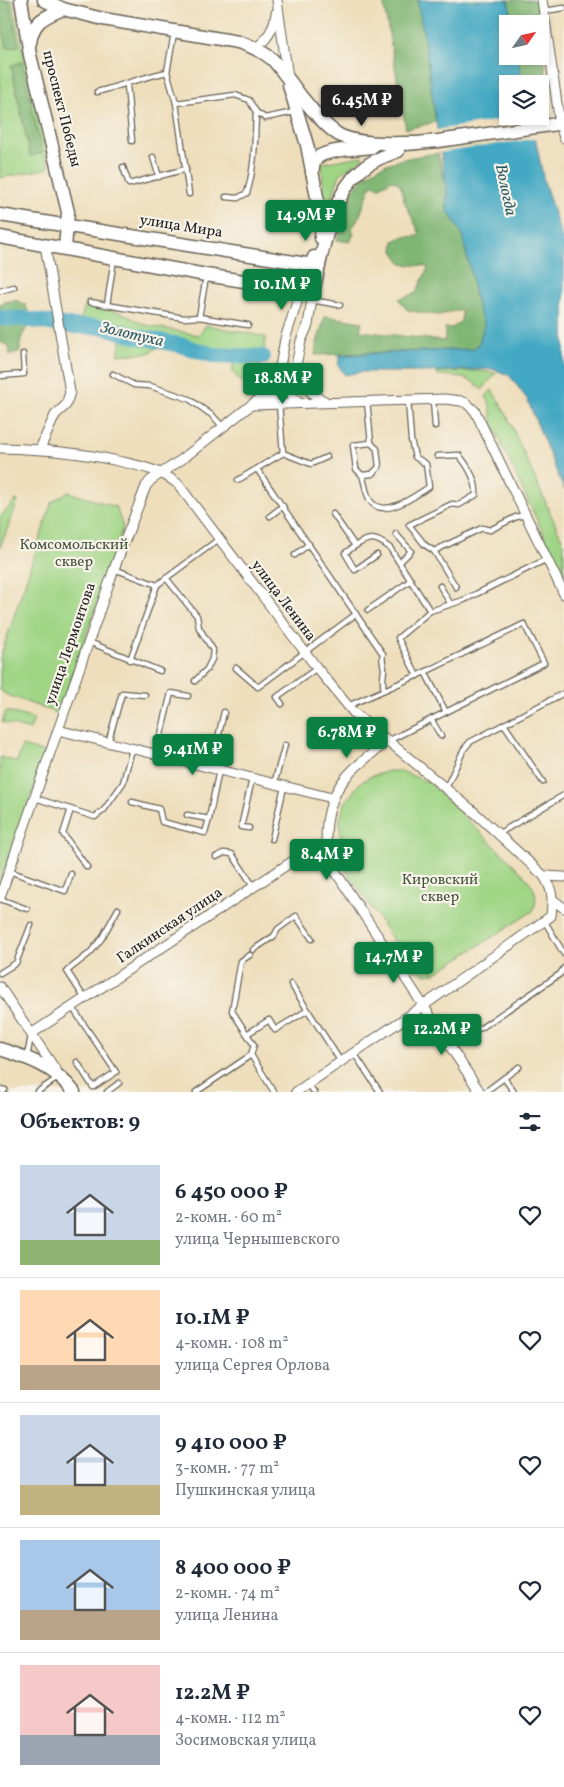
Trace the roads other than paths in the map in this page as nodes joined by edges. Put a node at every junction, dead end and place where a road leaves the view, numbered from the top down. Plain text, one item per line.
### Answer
1 (20, 0) edge
2 (44, 0) edge
3 (276, 0) edge
4 (542, 0) edge
5 (564, 8) edge
6 (64, 9) junction
7 (544, 11) junction
8 (174, 30) junction
9 (29, 48) junction
10 (255, 48) junction
11 (167, 72) junction
12 (288, 80) junction
13 (127, 85) junction
14 (97, 92) dead end
15 (176, 103) junction
16 (256, 112) junction
17 (297, 112) junction
18 (563, 130) edge
19 (132, 141) dead end
20 (437, 142) junction
21 (414, 143) junction
22 (307, 145) junction
23 (398, 151) junction
24 (153, 157) dead end
25 (317, 158) junction
26 (123, 167) dead end
27 (186, 169) junction
28 (312, 173) junction
29 (160, 177) junction
30 (190, 194) dead end
31 (226, 197) dead end
32 (0, 215) edge
33 (322, 223) junction
34 (68, 225) junction
35 (0, 237) edge
36 (325, 241) junction
37 (45, 245) junction
38 (65, 248) junction
39 (114, 257) junction
40 (315, 265) junction
41 (206, 275) junction
42 (14, 287) dead end
43 (0, 291) edge
44 (308, 294) junction
45 (90, 302) dead end
46 (107, 305) junction
47 (340, 305) dead end
48 (199, 317) junction
49 (248, 325) dead end
50 (23, 354) dead end
51 (280, 368) junction
52 (295, 370) junction
53 (113, 374) dead end
54 (0, 376) edge
55 (287, 389) junction
56 (408, 400) junction
57 (433, 400) junction
58 (367, 401) junction
59 (327, 402) junction
60 (299, 403) junction
61 (280, 404) junction
62 (252, 405) junction
63 (435, 426) dead end
64 (223, 427) junction
65 (371, 443) junction
66 (0, 448) edge
67 (40, 449) junction
68 (283, 453) junction
69 (437, 456) dead end
70 (327, 457) dead end
71 (257, 469) junction
72 (163, 473) junction
73 (362, 475) junction
74 (238, 480) dead end
75 (283, 506) junction
76 (333, 514) dead end
77 (525, 515) junction
78 (270, 516) dead end
79 (396, 534) dead end
80 (219, 539) junction
81 (310, 544) junction
82 (356, 546) junction
83 (434, 551) junction
84 (295, 555) dead end
85 (377, 555) dead end
86 (547, 560) junction
87 (400, 562) junction
88 (114, 569) junction
89 (166, 578) junction
90 (411, 580) junction
91 (157, 584) junction
92 (440, 586) dead end
93 (456, 586) dead end
94 (564, 594) edge
95 (450, 603) junction
96 (368, 610) dead end
97 (430, 611) junction
98 (356, 614) junction
99 (89, 642) junction
100 (305, 653) junction
101 (130, 660) junction
102 (236, 668) dead end
103 (316, 668) junction
104 (160, 671) dead end
105 (425, 672) junction
106 (416, 676) junction
107 (195, 681) dead end
108 (384, 690) junction
109 (564, 693) edge
110 (145, 695) dead end
111 (188, 696) dead end
112 (282, 704) dead end
113 (348, 706) junction
114 (224, 712) dead end
115 (446, 712) junction
116 (431, 719) junction
117 (504, 724) junction
118 (58, 730) junction
119 (441, 736) dead end
120 (388, 740) junction
121 (108, 743) junction
122 (285, 745) dead end
123 (132, 749) junction
124 (156, 755) junction
125 (215, 769) junction
126 (252, 779) junction
127 (543, 782) dead end
128 (274, 784) junction
129 (284, 787) junction
130 (446, 788) junction
131 (564, 795) edge
132 (34, 798) junction
133 (332, 798) junction
134 (132, 802) dead end
135 (70, 810) junction
136 (187, 815) dead end
137 (209, 820) junction
138 (249, 828) dead end
139 (498, 834) junction
140 (272, 839) dead end
141 (325, 844) junction
142 (216, 857) dead end
143 (87, 867) dead end
144 (9, 871) junction
145 (71, 874) dead end
146 (544, 876) junction
147 (564, 877) edge
148 (254, 887) junction
149 (0, 898) edge
150 (553, 900) junction
151 (564, 908) edge
152 (26, 909) dead end
153 (118, 909) dead end
154 (544, 920) junction
155 (31, 925) dead end
156 (312, 939) dead end
157 (253, 950) dead end
158 (564, 954) edge
159 (250, 955) dead end
160 (564, 968) edge
161 (0, 973) edge
162 (291, 984) dead end
163 (0, 987) edge
164 (85, 999) junction
165 (423, 1006) junction
166 (72, 1007) junction
167 (308, 1010) junction
168 (31, 1034) junction
169 (247, 1034) junction
170 (444, 1038) junction
171 (0, 1049) edge
172 (354, 1053) junction
173 (251, 1055) junction
174 (27, 1057) junction
175 (77, 1062) dead end
176 (341, 1062) junction
177 (519, 1067) dead end
178 (60, 1077) junction
179 (504, 1078) junction
180 (119, 1083) dead end
181 (0, 1089) edge
182 (304, 1089) edge
183 (3, 1092) edge
184 (37, 1092) edge
185 (74, 1092) edge
186 (106, 1092) edge
187 (196, 1092) edge
188 (274, 1092) edge
189 (314, 1092) edge
190 (380, 1092) edge
191 (480, 1092) edge
192 (485, 1092) edge
193 (514, 1092) edge

1 - 9 main road, проспект Победы
2 - 6 main road
3 - 10 street
3 - 12 street
4 - 7 street
5 - 7 lane
6 - 8 main road
6 - 9 main road
7 - 18 street
8 - 10 main road
8 - 11 lane
9 - 34 main road, проспект Победы
10 - 12 main road
11 - 13 lane
11 - 15 lane
12 - 17 main road
12 - 21 main road
13 - 14 lane
13 - 19 lane
15 - 16 lane
15 - 27 lane
16 - 17 lane
16 - 31 lane
17 - 22 main road
18 - 20 main road
20 - 21 main road
20 - 23 main road
21 - 25 main road
22 - 25 main road
22 - 28 main road
23 - 25 main road
23 - 36 main road
24 - 29 lane
25 - 28 main road
26 - 29 lane
27 - 29 lane
27 - 30 lane
28 - 33 main road
32 - 34 main road, улица Мира
33 - 36 main road
33 - 40 main road
34 - 38 main road
34 - 40 main road, улица Мира
35 - 37 main road
36 - 40 main road
37 - 38 main road
37 - 67 street
38 - 39 main road
39 - 41 main road
39 - 46 lane
40 - 44 main road
41 - 44 main road
41 - 48 lane
42 - 43 lane
44 - 47 lane
44 - 51 street
44 - 52 street
45 - 46 lane
46 - 48 lane
48 - 49 lane
50 - 54 lane
51 - 52 street
51 - 55 street
51 - 62 street
52 - 55 street
52 - 59 street
53 - 64 lane
55 - 60 street
55 - 62 street
56 - 57 street
56 - 58 street
56 - 73 lane
57 - 63 lane
57 - 77 street
58 - 59 street
58 - 65 lane
59 - 60 street
60 - 61 street
61 - 62 street
61 - 68 lane
62 - 64 street, улица Лермонтова
64 - 72 street, улица Лермонтова
65 - 73 lane
65 - 73 lane
66 - 67 street
67 - 72 street
68 - 70 lane
68 - 71 lane
69 - 83 lane
71 - 74 lane
71 - 75 lane
72 - 80 street, улица Ленина
72 - 88 street, улица Лермонтова
75 - 78 lane
75 - 81 lane
76 - 82 lane
77 - 83 lane
77 - 86 street
79 - 87 lane
80 - 89 lane
80 - 100 street, улица Ленина
81 - 84 lane
81 - 98 lane
82 - 85 lane
82 - 87 lane
83 - 93 lane
86 - 94 street
86 - 95 lane
87 - 90 lane
88 - 91 lane
88 - 99 street, улица Лермонтова
89 - 91 lane
89 - 107 lane
90 - 96 lane
90 - 97 lane
91 - 101 lane
92 - 95 lane
95 - 97 lane
97 - 106 lane
98 - 100 lane
98 - 108 lane
99 - 101 lane
99 - 118 street, улица Лермонтова
100 - 102 lane
100 - 103 street, улица Ленина
101 - 104 lane
103 - 112 lane
103 - 113 street, улица Ленина
105 - 106 lane
105 - 115 lane
105 - 115 lane
106 - 108 lane
108 - 113 lane
109 - 117 lane
110 - 121 lane
111 - 124 lane
113 - 120 street, улица Ленина
114 - 125 lane
115 - 116 lane
116 - 119 lane
116 - 120 lane
117 - 127 lane
117 - 130 lane
118 - 121 street
118 - 132 street, улица Лермонтова
120 - 130 street, улица Ленина
120 - 133 street
121 - 123 street
122 - 128 lane
123 - 124 street
123 - 135 lane
124 - 125 street
125 - 126 street
125 - 137 lane
126 - 128 street
126 - 138 lane
128 - 129 street
129 - 133 street
129 - 140 lane
130 - 139 street, улица Ленина
131 - 139 lane
132 - 135 lane
132 - 144 street, улица Лермонтова
133 - 141 street
134 - 137 lane
135 - 143 lane
136 - 137 lane
139 - 146 street, улица Ленина
141 - 148 street, Галкинская улица
141 - 165 street
142 - 148 lane
144 - 145 lane
144 - 149 street, улица Лермонтова
146 - 147 street
146 - 150 street, улица Ленина
148 - 164 street, Галкинская улица
149 - 152 lane
150 - 151 street
150 - 154 street
153 - 164 lane
154 - 158 lane
154 - 165 street
155 - 161 lane
156 - 157 lane
159 - 169 lane
160 - 170 lane
162 - 167 lane
163 - 168 street
164 - 166 street, Галкинская улица
165 - 170 street
165 - 172 street
166 - 168 street, Галкинская улица
166 - 175 lane
167 - 169 lane
167 - 176 lane
168 - 174 lane
168 - 178 street
169 - 173 lane
170 - 191 street
171 - 174 main road
172 - 176 street
172 - 190 lane
173 - 187 lane
173 - 188 lane
174 - 178 main road
176 - 182 street
177 - 179 lane
178 - 184 lane
178 - 185 main road
179 - 192 lane
179 - 193 lane
180 - 186 lane
181 - 183 lane
182 - 189 lane

